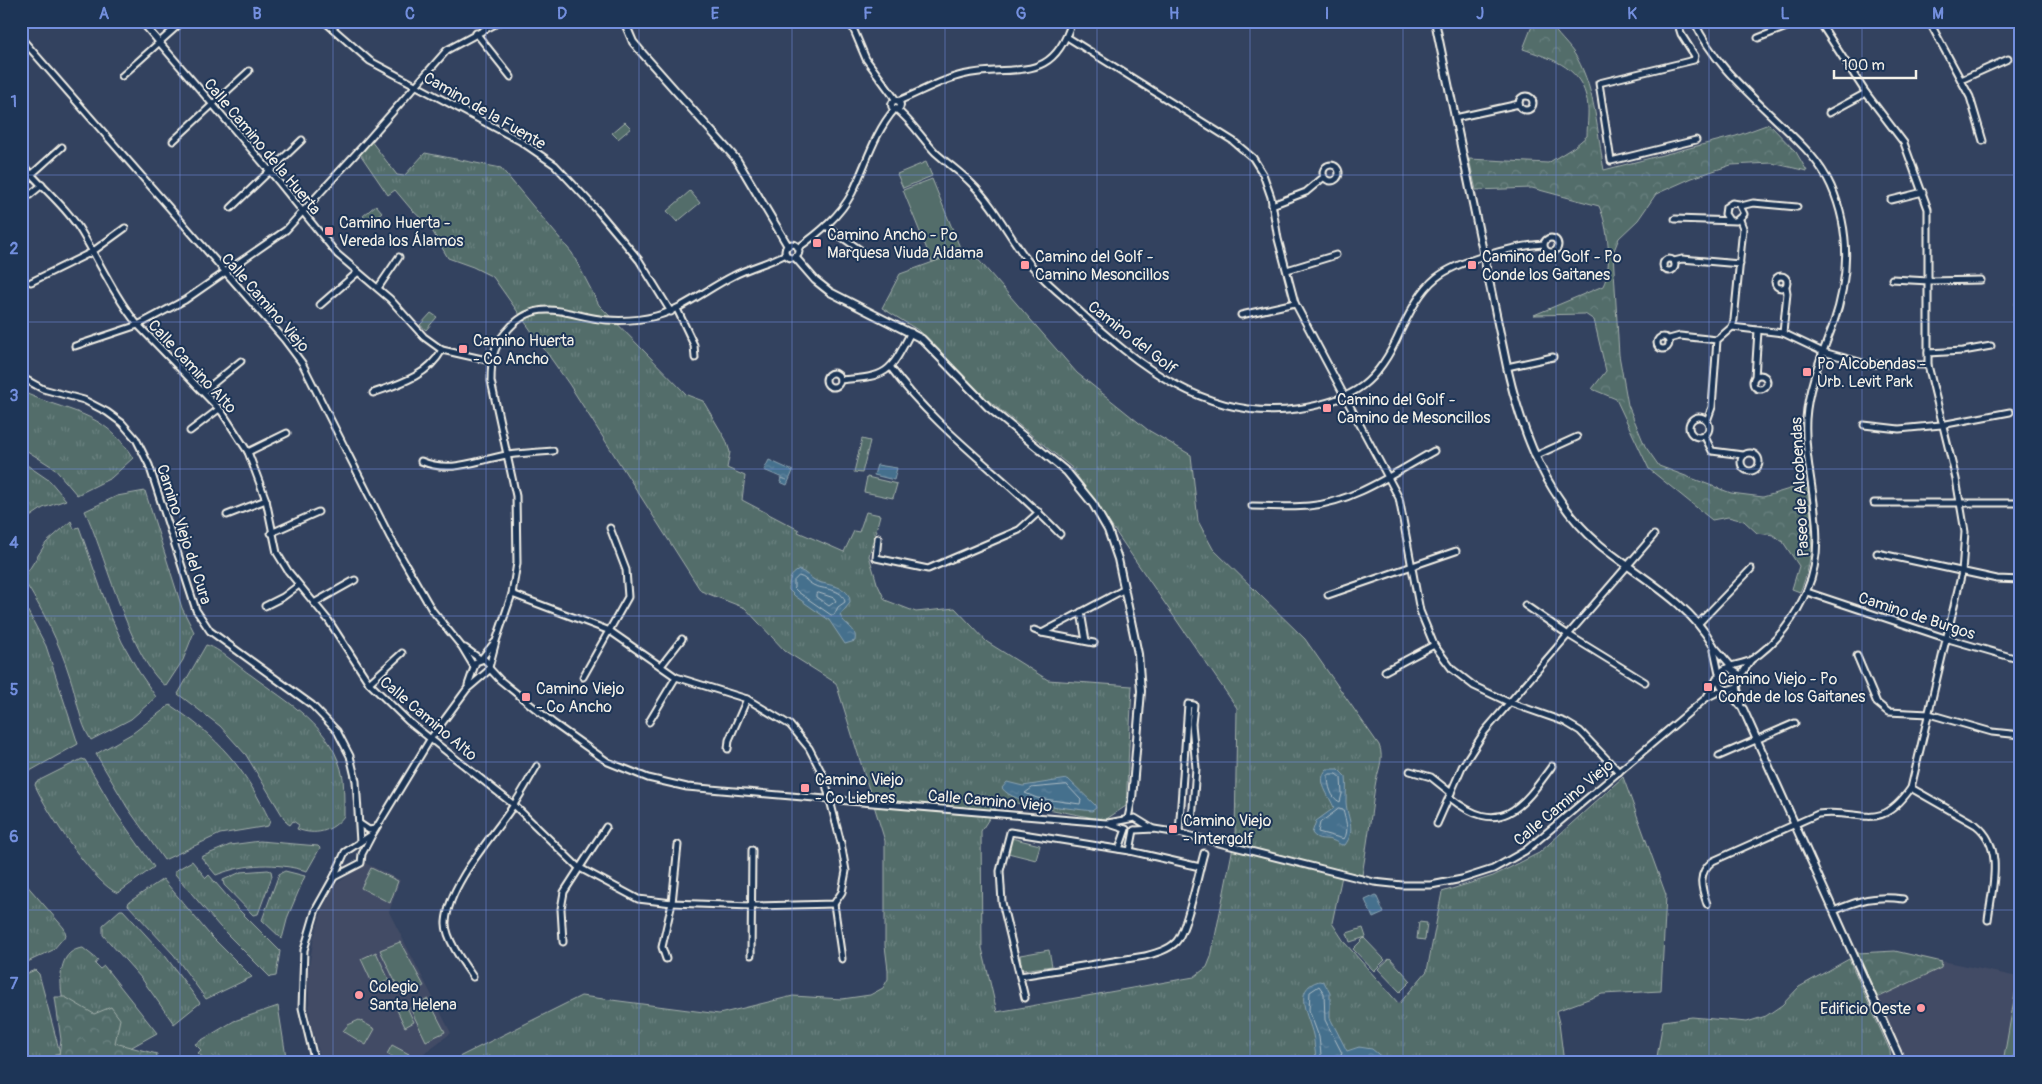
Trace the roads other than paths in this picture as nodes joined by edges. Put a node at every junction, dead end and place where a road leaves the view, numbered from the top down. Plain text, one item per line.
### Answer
1 (141, 21) edge
2 (183, 21) edge
3 (324, 21) edge
4 (501, 21) edge
5 (624, 21) edge
6 (850, 21) edge
7 (1072, 21) edge
8 (1435, 21) edge
9 (1677, 21) edge
10 (1694, 21) edge
11 (1802, 21) edge
12 (1819, 21) edge
13 (1930, 21) edge
14 (476, 33) junction
15 (1067, 37) junction
16 (21, 38) edge
17 (1758, 38) dead end
18 (160, 43) junction
19 (2008, 59) dead end
20 (249, 71) dead end
21 (122, 76) dead end
22 (511, 77) dead end
23 (1962, 80) junction
24 (416, 84) junction
25 (1866, 93) junction
26 (1519, 104) dead end
27 (214, 105) junction
28 (896, 105) junction
29 (1829, 112) dead end
30 (1455, 118) junction
31 (302, 140) dead end
32 (1696, 140) dead end
33 (173, 141) dead end
34 (1984, 141) dead end
35 (62, 147) dead end
36 (21, 163) edge
37 (270, 170) junction
38 (31, 175) junction
39 (1324, 177) dead end
40 (42, 185) junction
41 (1923, 192) junction
42 (1891, 200) dead end
43 (21, 202) edge
44 (1272, 205) junction
45 (1741, 206) junction
46 (1797, 207) dead end
47 (231, 208) dead end
48 (303, 213) junction
49 (1675, 219) dead end
50 (1729, 220) junction
51 (1740, 220) junction
52 (826, 226) junction
53 (125, 228) dead end
54 (1544, 244) dead end
55 (788, 246) junction
56 (798, 248) junction
57 (92, 252) junction
58 (786, 254) junction
59 (866, 254) dead end
60 (1336, 255) dead end
61 (399, 257) dead end
62 (795, 257) junction
63 (1483, 257) junction
64 (1674, 261) dead end
65 (1740, 264) junction
66 (1286, 270) junction
67 (358, 272) junction
68 (225, 273) junction
69 (1892, 279) dead end
70 (1981, 280) dead end
71 (31, 282) dead end
72 (1929, 282) junction
73 (1786, 287) dead end
74 (378, 288) junction
75 (1296, 303) junction
76 (320, 305) dead end
77 (677, 310) junction
78 (671, 312) junction
79 (1241, 315) dead end
80 (138, 325) junction
81 (1732, 327) junction
82 (1758, 331) junction
83 (911, 332) junction
84 (1783, 333) junction
85 (1669, 339) dead end
86 (1717, 340) junction
87 (75, 346) dead end
88 (1991, 346) dead end
89 (442, 350) junction
90 (1823, 352) junction
91 (1928, 352) junction
92 (1553, 357) dead end
93 (695, 358) dead end
94 (242, 361) dead end
95 (490, 361) junction
96 (1928, 365) junction
97 (1507, 367) junction
98 (891, 368) junction
99 (21, 377) edge
100 (1755, 377) dead end
101 (840, 380) dead end
102 (204, 390) junction
103 (373, 393) dead end
104 (1345, 396) junction
105 (219, 409) junction
106 (2010, 412) dead end
107 (1707, 420) junction
108 (1864, 425) dead end
109 (1941, 425) junction
110 (190, 431) dead end
111 (287, 433) dead end
112 (1704, 436) junction
113 (1577, 437) dead end
114 (1434, 450) dead end
115 (553, 451) dead end
116 (248, 452) junction
117 (508, 455) junction
118 (1743, 455) dead end
119 (1535, 456) junction
120 (421, 461) dead end
121 (1388, 476) junction
122 (266, 500) junction
123 (2021, 502) edge
124 (1874, 503) dead end
125 (1962, 504) junction
126 (1252, 506) dead end
127 (318, 512) dead end
128 (1039, 512) junction
129 (227, 515) dead end
130 (610, 528) dead end
131 (271, 533) junction
132 (1060, 534) dead end
133 (1654, 535) dead end
134 (878, 538) dead end
135 (1456, 551) dead end
136 (1877, 553) dead end
137 (1410, 566) junction
138 (1627, 566) junction
139 (1751, 568) dead end
140 (1962, 572) junction
141 (355, 580) dead end
142 (2021, 580) edge
143 (299, 585) junction
144 (1125, 589) junction
145 (1807, 592) junction
146 (512, 594) junction
147 (1328, 595) dead end
148 (314, 603) junction
149 (1525, 605) dead end
150 (265, 606) dead end
151 (1081, 612) junction
152 (1699, 622) junction
153 (1034, 630) dead end
154 (610, 631) junction
155 (1042, 633) junction
156 (1567, 634) junction
157 (1945, 638) junction
158 (682, 639) dead end
159 (496, 641) junction
160 (1086, 641) junction
161 (1094, 643) dead end
162 (1434, 645) junction
163 (1713, 645) junction
164 (462, 646) junction
165 (402, 653) dead end
166 (1857, 656) dead end
167 (481, 659) junction
168 (1752, 659) junction
169 (2021, 660) edge
170 (489, 666) junction
171 (661, 666) junction
172 (474, 668) junction
173 (1731, 668) junction
174 (1385, 671) dead end
175 (484, 674) junction
176 (676, 676) junction
177 (1719, 676) junction
178 (582, 677) dead end
179 (1740, 678) junction
180 (500, 680) junction
181 (1645, 682) dead end
182 (369, 683) junction
183 (1737, 687) junction
184 (467, 689) junction
185 (1726, 689) junction
186 (1706, 698) junction
187 (747, 699) junction
188 (1508, 702) junction
189 (1743, 709) junction
190 (1930, 714) junction
191 (649, 722) dead end
192 (1795, 723) dead end
193 (2021, 735) edge
194 (431, 738) junction
195 (1757, 740) junction
196 (728, 749) dead end
197 (1719, 756) dead end
198 (537, 766) dead end
199 (1552, 766) dead end
200 (1410, 771) dead end
201 (1619, 772) junction
202 (1911, 788) junction
203 (1450, 795) junction
204 (1132, 799) junction
205 (828, 800) junction
206 (514, 805) junction
207 (1126, 819) junction
208 (1136, 819) junction
209 (1192, 821) dead end
210 (1106, 823) junction
211 (360, 824) junction
212 (1437, 824) dead end
213 (1794, 824) junction
214 (606, 827) dead end
215 (1126, 829) junction
216 (1154, 829) junction
217 (1134, 830) junction
218 (373, 832) junction
219 (1179, 833) junction
220 (360, 842) junction
221 (678, 845) dead end
222 (352, 847) junction
223 (1119, 849) junction
224 (752, 850) dead end
225 (1130, 851) junction
226 (1204, 853) dead end
227 (362, 854) junction
228 (344, 858) junction
229 (352, 866) junction
230 (578, 867) junction
231 (1200, 867) junction
232 (334, 877) junction
233 (1903, 899) dead end
234 (672, 903) junction
235 (834, 904) junction
236 (1707, 904) dead end
237 (751, 906) junction
238 (1834, 911) junction
239 (1988, 920) dead end
240 (563, 942) dead end
241 (751, 955) dead end
242 (666, 959) dead end
243 (842, 959) dead end
244 (1020, 976) junction
245 (473, 977) dead end
246 (1025, 998) dead end
247 (1896, 1053) junction
248 (317, 1063) edge
249 (1897, 1063) edge
250 (1902, 1063) edge

1 - 18 street, Calle Camino de la Huerta
2 - 18 street
3 - 24 street, Camino de la Fuente
4 - 14 street
5 - 55 street
6 - 28 street
7 - 15 street
8 - 30 street
9 - 32 street
10 - 90 street, Paseo de Alcobendas
11 - 17 street
12 - 25 street
13 - 23 street
14 - 22 street
14 - 24 street
15 - 28 street
15 - 44 street
16 - 68 street, Calle Camino Viejo
18 - 21 street
18 - 27 street, Calle Camino de la Huerta
19 - 23 street
20 - 27 street
23 - 34 street
24 - 48 street
24 - 78 street, Camino de la Fuente
25 - 29 street
25 - 41 street
26 - 30 street
27 - 33 street
27 - 37 street, Calle Camino de la Huerta
28 - 52 street
28 - 104 street, Camino del Golf
30 - 63 street
31 - 37 street
35 - 38 street
36 - 38 street, Calle Camino Alto
37 - 47 street
37 - 48 street, Calle Camino de la Huerta
38 - 40 street, Calle Camino Alto
39 - 44 street
40 - 43 street
40 - 57 street, Calle Camino Alto
41 - 42 street
41 - 72 street
44 - 66 street
45 - 46 street
45 - 50 street
45 - 51 street
48 - 67 street, Calle Camino de la Huerta
48 - 68 street
49 - 50 street
50 - 51 street
51 - 65 street
52 - 56 street
52 - 59 street
53 - 57 street
54 - 63 street, Camino del Golf
55 - 56 street
55 - 58 street
56 - 62 street
57 - 71 street
57 - 80 street, Calle Camino Alto
58 - 62 street
58 - 77 street
60 - 66 street
61 - 74 street
62 - 83 street
63 - 97 street
63 - 104 street, Camino del Golf
64 - 65 street
65 - 81 street
66 - 75 street
67 - 74 street, Calle Camino de la Huerta
67 - 76 street
68 - 80 street
68 - 164 street, Calle Camino Viejo
69 - 72 street
70 - 72 street
72 - 91 street
73 - 84 street
74 - 89 street, Calle Camino de la Huerta
75 - 79 street
75 - 104 street
77 - 78 street
77 - 93 street
78 - 95 street
80 - 87 street
80 - 102 street, Calle Camino Alto
81 - 82 street
81 - 86 street
82 - 84 street
82 - 100 street
83 - 98 street
83 - 144 street
84 - 90 street
85 - 86 street
86 - 107 street
88 - 91 street
89 - 95 street, Calle Camino de la Huerta
89 - 103 street
90 - 96 street
90 - 145 street, Paseo de Alcobendas
91 - 96 street
92 - 97 street
94 - 102 street
95 - 117 street
96 - 109 street
97 - 119 street
98 - 101 street
98 - 128 street
99 - 211 street, Camino Viejo del Cura
102 - 105 street, Calle Camino Alto
104 - 121 street
105 - 110 street
105 - 116 street, Calle Camino Alto
106 - 109 street
107 - 112 street
107 - 112 street
108 - 109 street
109 - 125 street
111 - 116 street
112 - 118 street
113 - 119 street
114 - 121 street
115 - 117 street
116 - 122 street, Calle Camino Alto
117 - 120 street
117 - 146 street
119 - 138 street
121 - 126 street
121 - 137 street
122 - 129 street
122 - 131 street, Calle Camino Alto
123 - 125 street
124 - 125 street
125 - 140 street
127 - 131 street
128 - 132 street
128 - 134 street
130 - 154 street
131 - 143 street, Calle Camino Alto
133 - 138 street
135 - 137 street
136 - 140 street
137 - 147 street
137 - 162 street
138 - 152 street
138 - 156 street
139 - 152 street
140 - 142 street
140 - 157 street
141 - 148 street
143 - 148 street, Calle Camino Alto
143 - 150 street
144 - 151 street
144 - 204 street
145 - 157 street, Camino de Burgos
145 - 168 street, Paseo de Alcobendas
146 - 154 street
146 - 159 street
148 - 182 street, Calle Camino Alto
149 - 156 street
151 - 155 street
151 - 160 street
152 - 163 street
153 - 155 street
154 - 171 street
154 - 178 street
155 - 160 street
156 - 181 street
156 - 188 street
157 - 169 street, Camino de Burgos
157 - 190 street
158 - 171 street
159 - 167 street
159 - 170 street
160 - 161 street
162 - 174 street
162 - 188 street
163 - 173 street
163 - 177 street
164 - 167 street
164 - 172 street, Calle Camino Viejo
165 - 182 street
166 - 190 street
167 - 170 street
167 - 172 street
168 - 173 street, Paseo de Alcobendas
168 - 179 street, Paseo de Alcobendas
170 - 175 street
170 - 180 street, Calle Camino Viejo
171 - 176 street
172 - 175 street
172 - 184 street
173 - 177 street
173 - 179 street
175 - 180 street
175 - 184 street
176 - 187 street
176 - 191 street
177 - 185 street
177 - 186 street, Calle Camino Viejo
179 - 183 street
180 - 205 street, Calle Camino Viejo
182 - 194 street, Calle Camino Alto
183 - 185 street
183 - 189 street
184 - 194 street
185 - 186 street, Calle Camino Viejo
185 - 189 street
186 - 201 street, Calle Camino Viejo
187 - 196 street
187 - 205 street
188 - 201 street
188 - 203 street
189 - 195 street
190 - 193 street
190 - 202 street
192 - 195 street
194 - 206 street, Calle Camino Alto
194 - 218 street
195 - 197 street
195 - 213 street
198 - 206 street
199 - 203 street
200 - 203 street
201 - 219 street, Calle Camino Viejo
202 - 213 street
202 - 239 street
203 - 212 street
204 - 207 street
204 - 208 street
205 - 210 street, Calle Camino Viejo
205 - 235 street
206 - 230 street, Calle Camino Alto
206 - 245 street
207 - 208 street, Calle Camino Viejo
207 - 210 street, Calle Camino Viejo
207 - 215 street
208 - 216 street, Calle Camino Viejo
208 - 217 street
209 - 219 street
210 - 215 street, Calle Camino Viejo
211 - 218 street
211 - 220 street, Camino Viejo del Cura
213 - 236 street
213 - 238 street
214 - 230 street
215 - 217 street, Calle Camino Viejo
215 - 223 street
216 - 217 street, Calle Camino Viejo
216 - 219 street, Calle Camino Viejo
217 - 225 street
218 - 220 street
218 - 227 street
220 - 222 street
221 - 234 street
222 - 227 street
222 - 228 street
223 - 225 street
223 - 244 street
224 - 237 street
225 - 231 street
226 - 231 street
227 - 229 street
228 - 229 street
228 - 232 street
229 - 232 street
230 - 234 street, Calle Camino Alto
230 - 240 street
231 - 244 street
232 - 248 street
233 - 238 street
234 - 237 street, Calle Camino Alto
234 - 242 street
235 - 237 street, Calle Camino Alto
235 - 243 street
237 - 241 street
238 - 247 street
244 - 246 street
247 - 249 street
247 - 250 street

